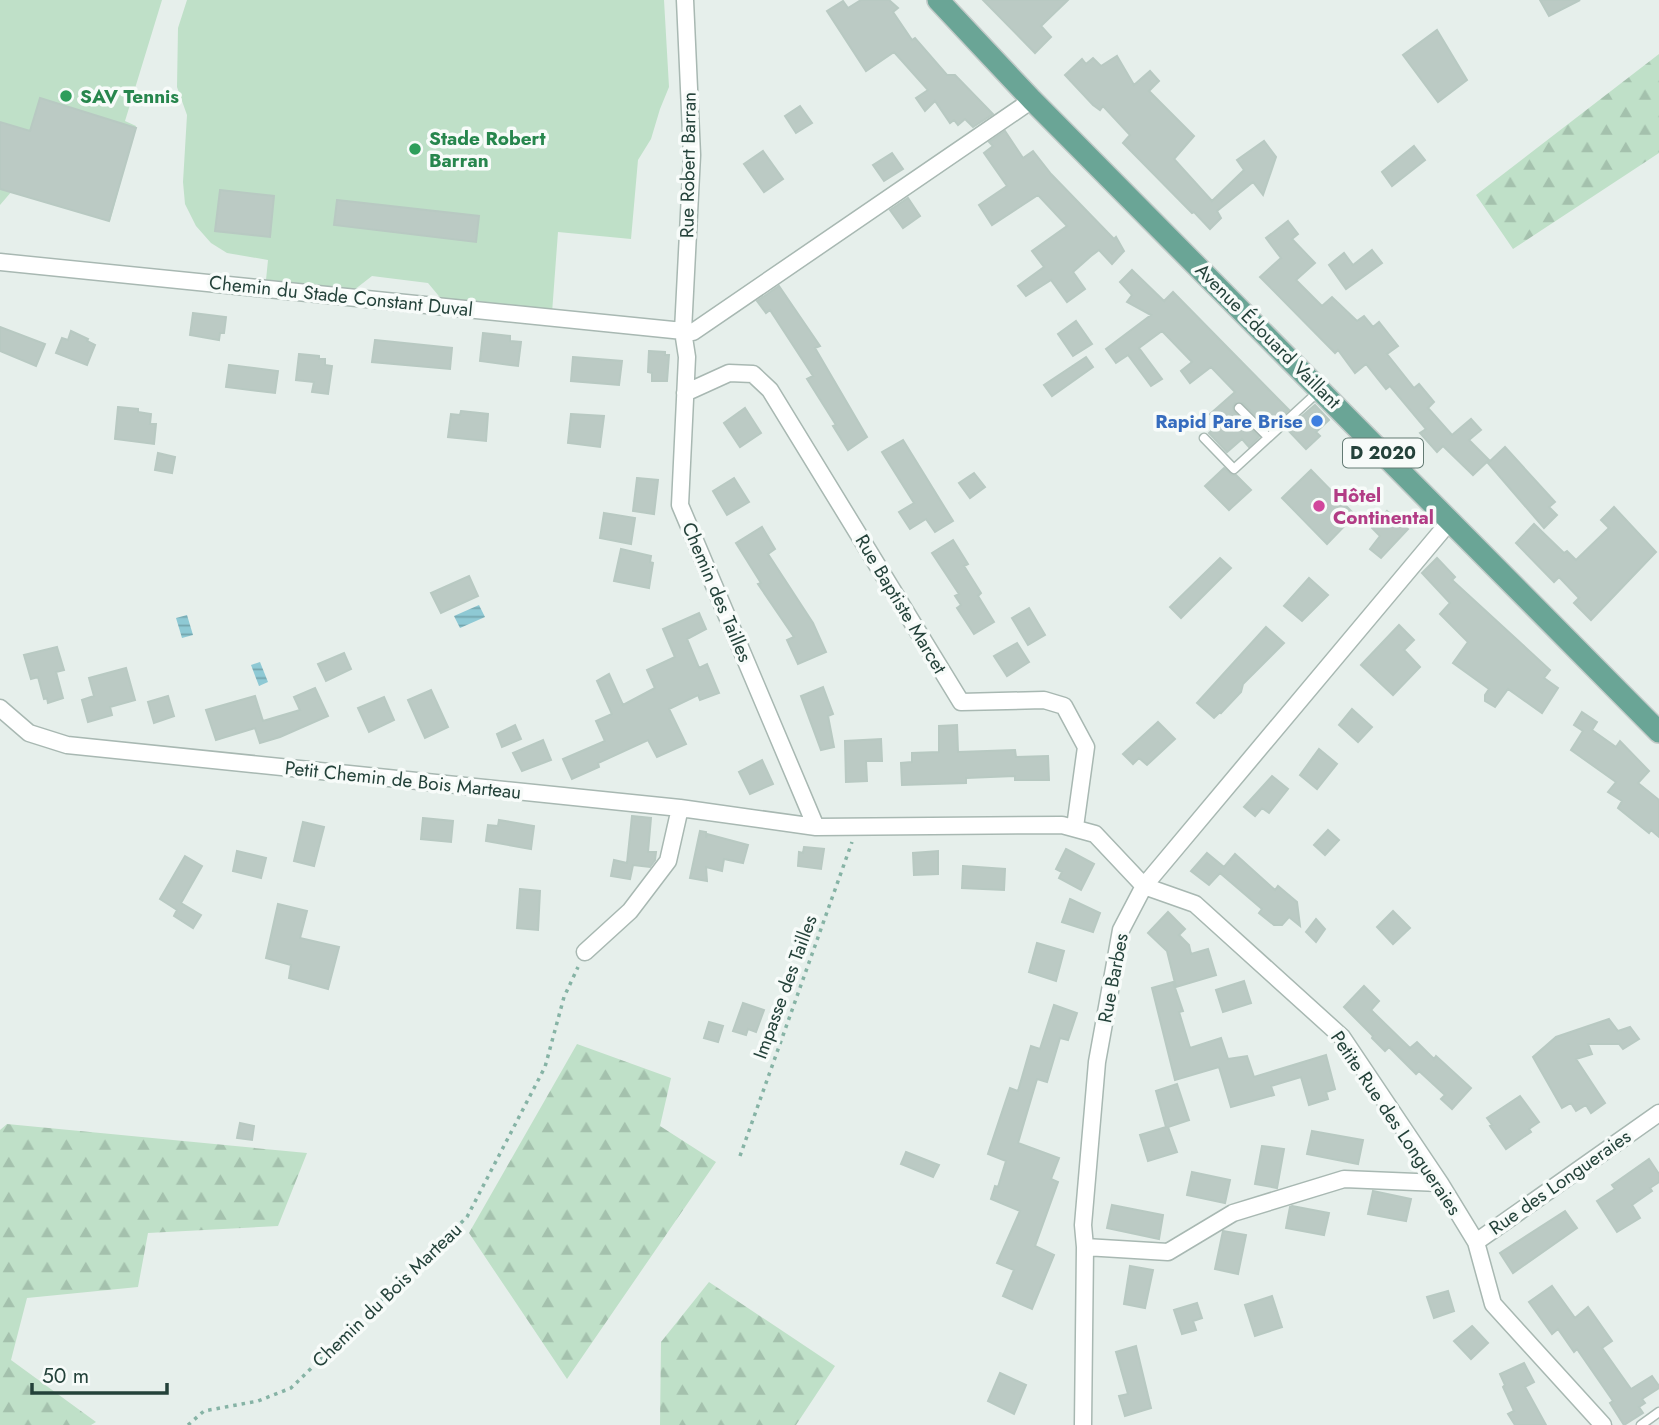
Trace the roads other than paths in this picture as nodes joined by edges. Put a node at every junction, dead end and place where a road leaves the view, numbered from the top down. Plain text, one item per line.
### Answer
1 (685, 0) edge
2 (938, 0) edge
3 (1032, 100) junction
4 (0, 262) edge
5 (683, 331) junction
6 (1321, 389) junction
7 (685, 393) junction
8 (1239, 408) dead end
9 (1268, 437) junction
10 (1204, 438) dead end
11 (1450, 521) junction
12 (0, 708) edge
13 (1659, 732) edge
14 (680, 808) junction
15 (816, 827) junction
16 (1075, 827) junction
17 (1144, 886) junction
18 (585, 952) road end
19 (1659, 1113) edge
20 (1440, 1183) junction
21 (1476, 1242) junction
22 (1085, 1247) junction
23 (1659, 1412) edge
24 (1083, 1425) edge
25 (1603, 1425) edge
26 (1641, 1425) edge

1 - 5 street, Rue Robert Barran
2 - 3 main road, Avenue Édouard Vaillant / D 2020
3 - 5 street
3 - 6 main road, Avenue Édouard Vaillant / D 2020
4 - 5 street, Chemin du Stade Constant Duval
5 - 7 street, Chemin des Tailles
6 - 9 lane
6 - 11 main road, Avenue Édouard Vaillant / D 2020
7 - 15 street, Chemin des Tailles
7 - 16 street, Rue Baptiste Marcet
8 - 9 lane
9 - 10 lane
11 - 13 main road, Avenue Édouard Vaillant / D 2020
11 - 17 street, Rue Barbes
12 - 14 street, Petit Chemin de Bois Marteau
14 - 15 street, Petit Chemin de Bois Marteau
14 - 18 street
15 - 16 street
16 - 17 street
17 - 20 street, Petite Rue des Longueraies
17 - 22 street, Rue Barbes
19 - 21 street, Rue des Longueraies
20 - 21 street, Petite Rue des Longueraies
20 - 22 street
21 - 25 street, Rue des Longueraies
22 - 24 street, Rue Barbes
23 - 26 lane

